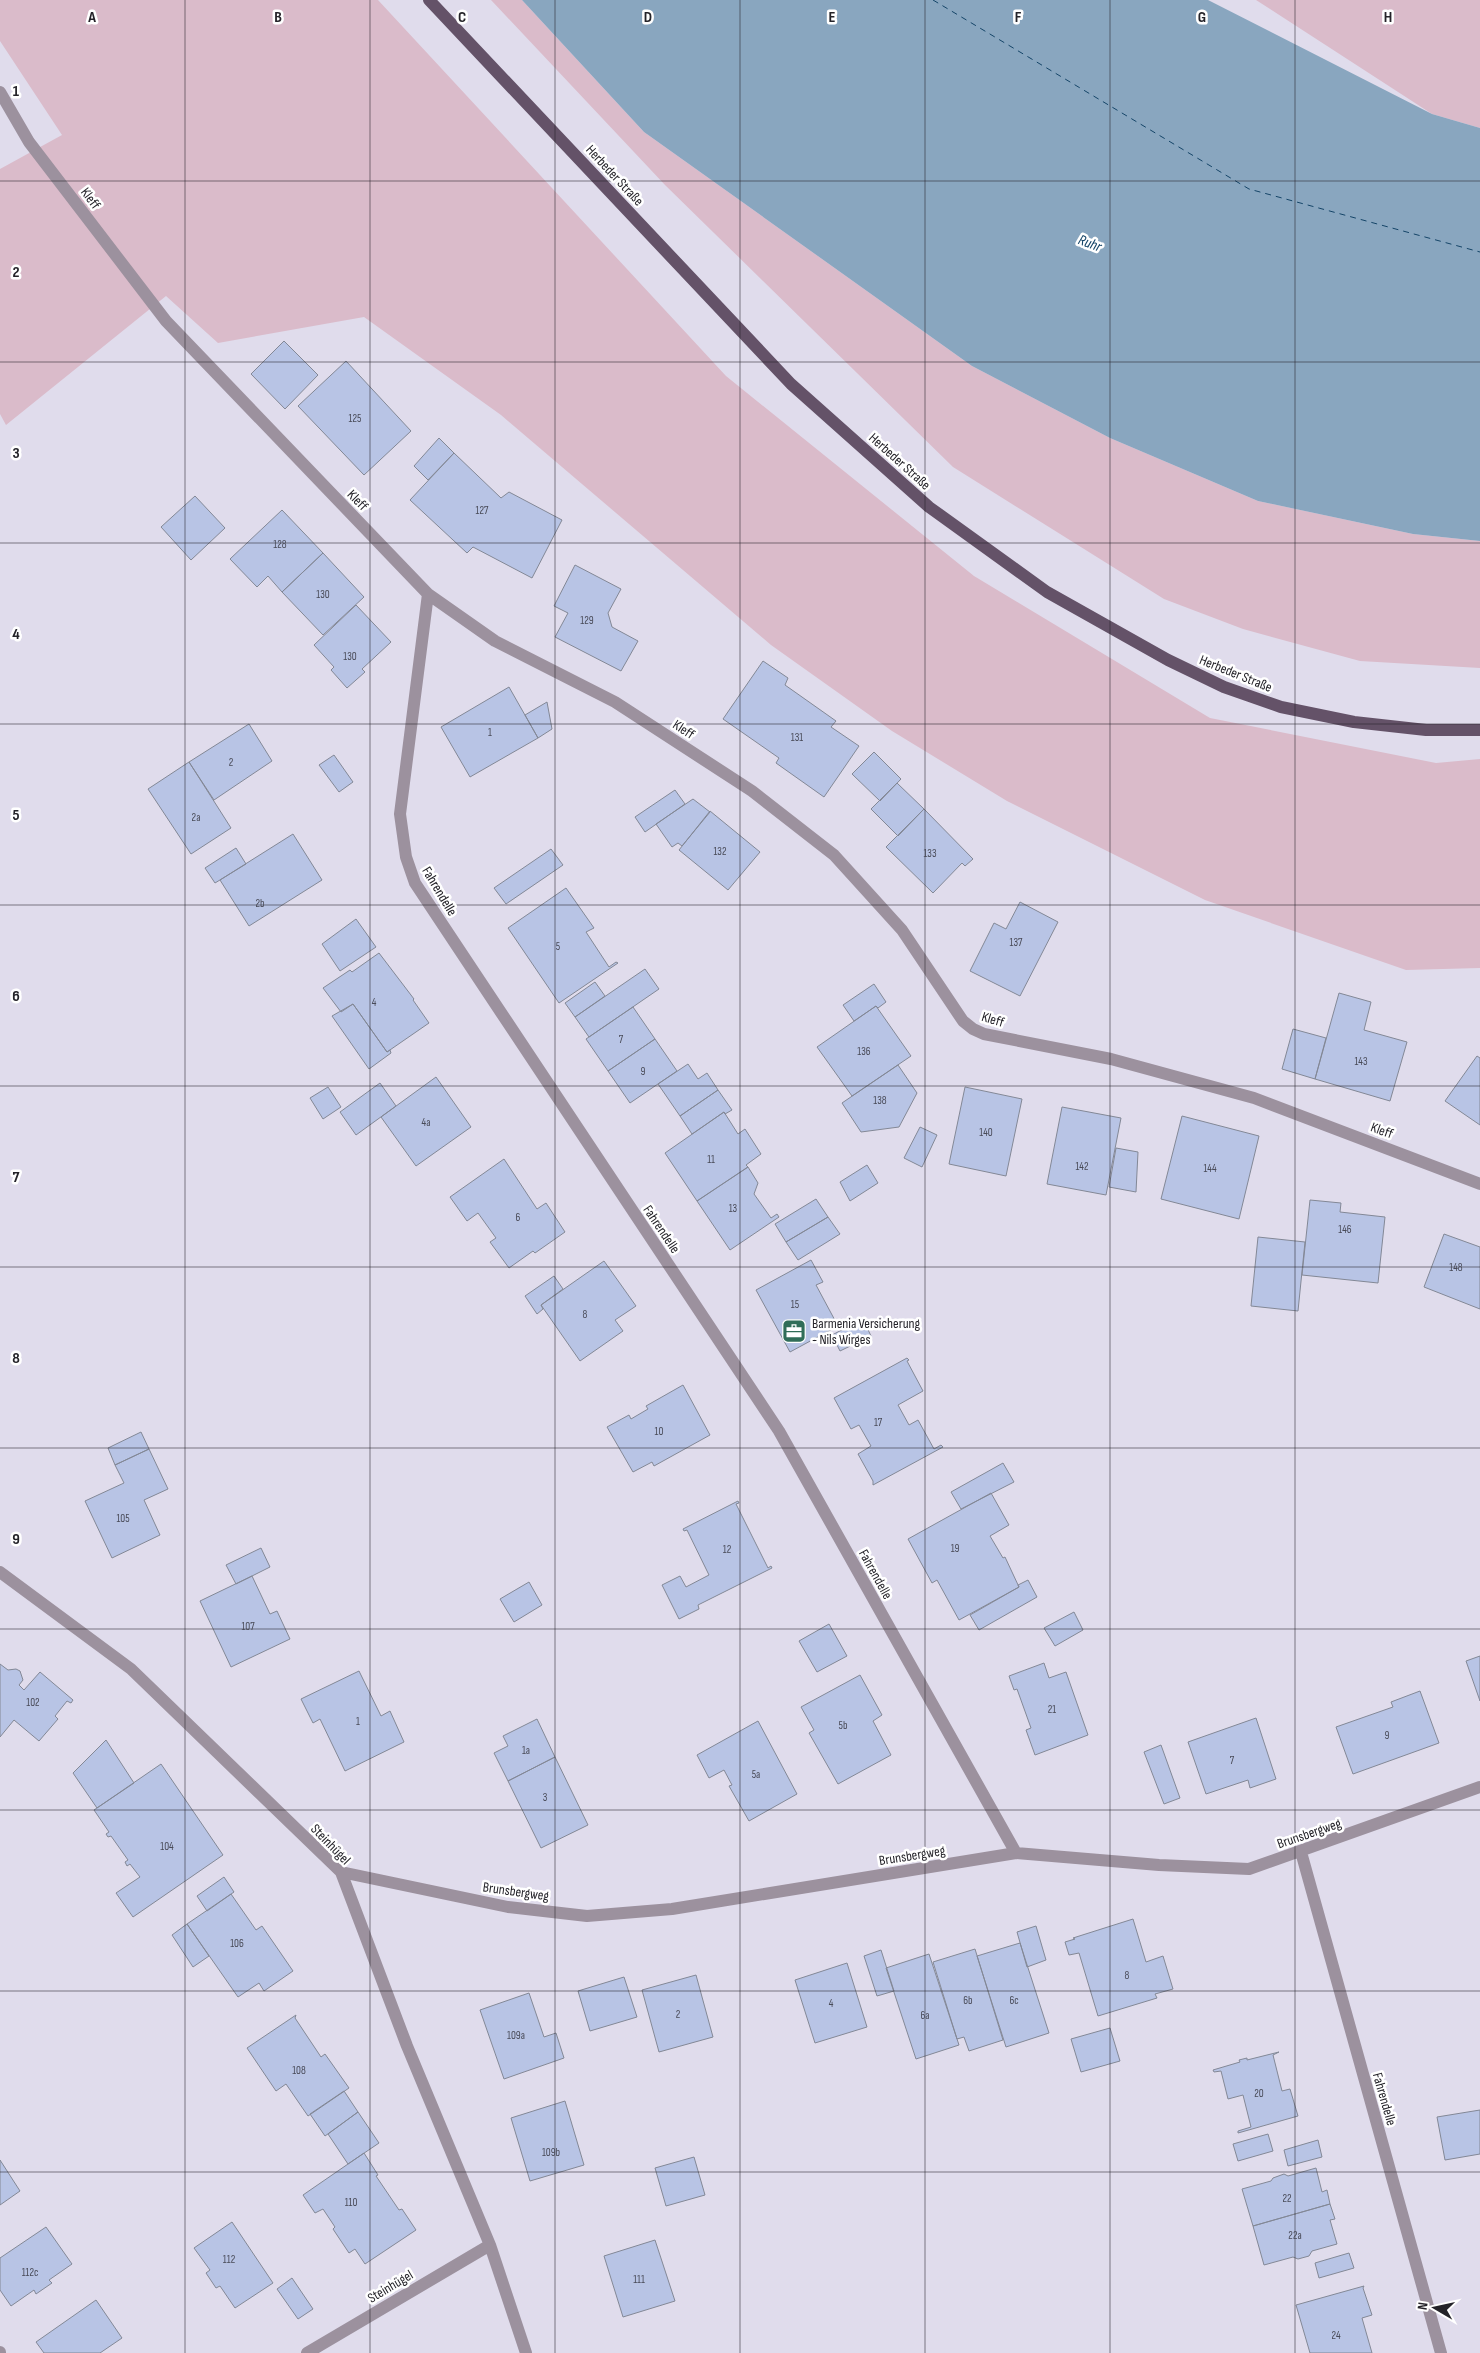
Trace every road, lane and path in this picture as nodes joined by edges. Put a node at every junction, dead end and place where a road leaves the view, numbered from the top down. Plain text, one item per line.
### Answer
1 (429, 0) edge
2 (0, 92) edge
3 (428, 594) junction
4 (1480, 730) edge
5 (1480, 1184) edge
6 (0, 1572) edge
7 (1480, 1787) edge
8 (1301, 1852) junction
9 (1016, 1853) junction
10 (341, 1872) junction
11 (490, 2245) junction
12 (307, 2353) edge
13 (526, 2353) edge
14 (1441, 2353) edge

1 - 4 main road, Herbeder Straße
2 - 3 street, Kleff
3 - 5 street, Kleff
3 - 9 street, Fahrendelle
6 - 10 street, Steinhügel
7 - 8 street, Brunsbergweg
8 - 9 street, Brunsbergweg
8 - 14 street, Fahrendelle
9 - 10 street, Brunsbergweg
10 - 11 street, Steinhügel
11 - 12 street, Steinhügel
11 - 13 street, Steinhügel

